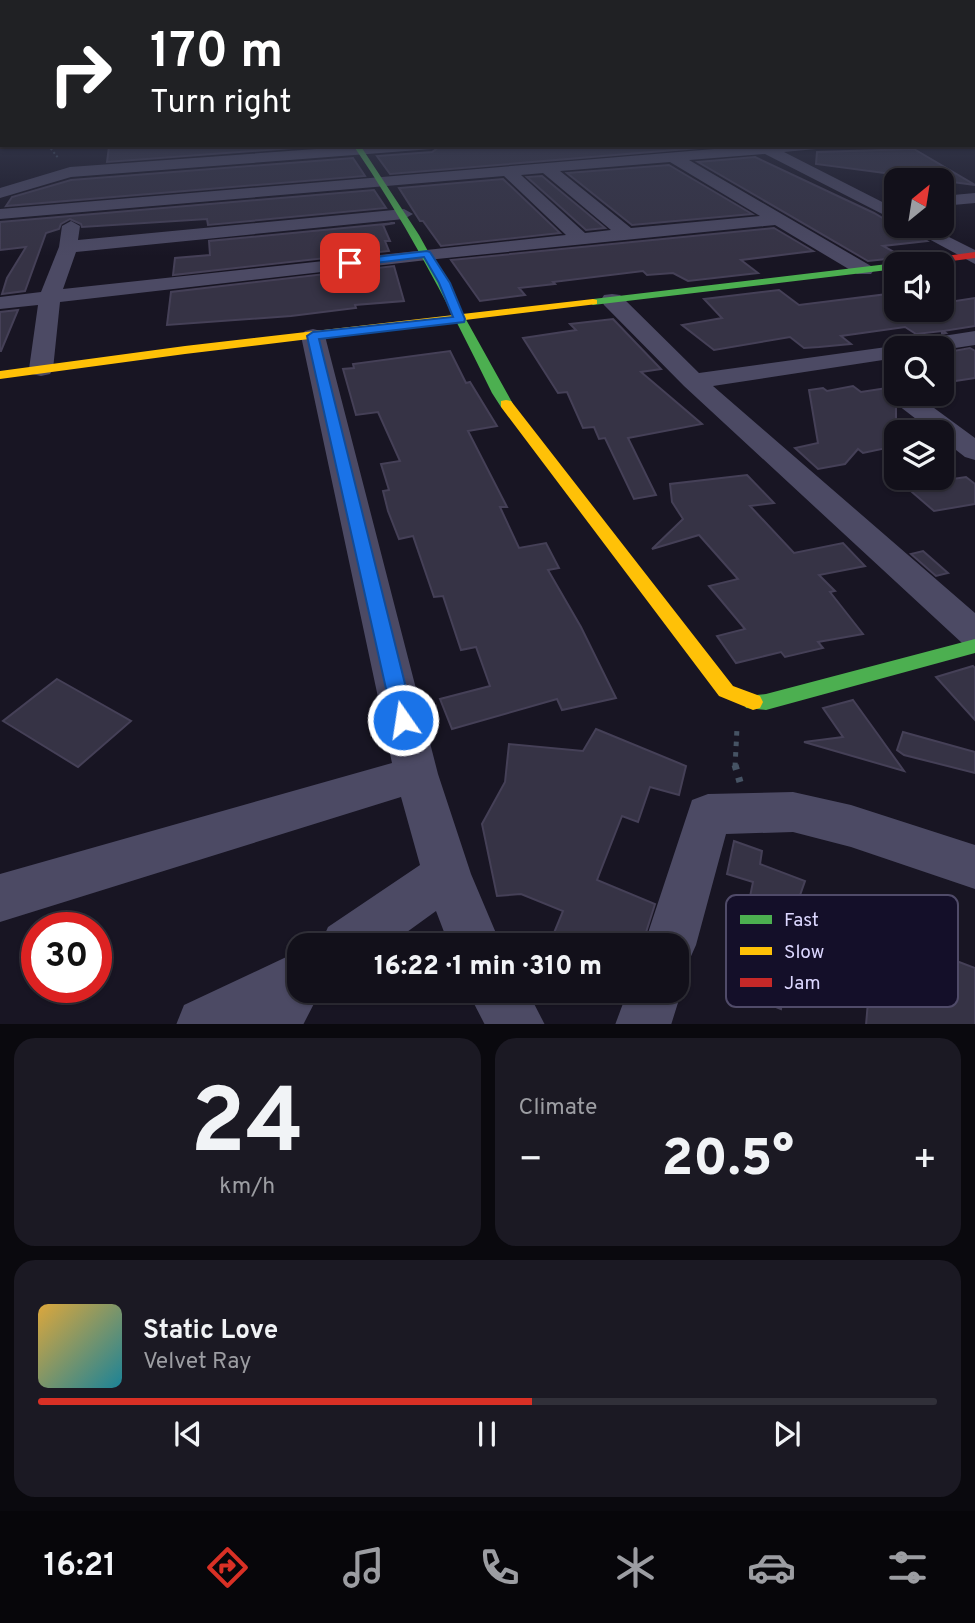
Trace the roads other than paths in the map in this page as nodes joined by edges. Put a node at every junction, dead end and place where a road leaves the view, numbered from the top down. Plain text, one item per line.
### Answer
1 (161, 161) edge
2 (193, 161) edge
3 (367, 161) edge
4 (625, 161) edge
5 (679, 161) edge
6 (791, 161) edge
7 (161, 166) junction
8 (545, 167) junction
9 (508, 172) junction
10 (383, 182) junction
11 (0, 192) edge
12 (975, 198) edge
13 (954, 200) edge
14 (884, 207) edge
15 (73, 208) junction
16 (0, 214) edge
17 (404, 215) junction
18 (779, 219) junction
19 (628, 235) junction
20 (938, 238) edge
21 (582, 240) junction
22 (68, 247) junction
23 (427, 254) junction
24 (973, 256) edge
25 (954, 258) edge
26 (884, 268) edge
27 (864, 270) junction
28 (50, 297) junction
29 (612, 300) junction
30 (0, 303) edge
31 (460, 319) junction
32 (313, 336) junction
33 (973, 340) edge
34 (954, 342) edge
35 (884, 353) edge
36 (851, 358) junction
37 (41, 369) junction
38 (0, 375) edge
39 (693, 381) junction
40 (884, 383) edge
41 (914, 406) edge
42 (975, 451) edge
43 (960, 602) edge
44 (975, 634) edge
45 (975, 646) edge
46 (416, 774) junction
47 (975, 867) edge
48 (447, 874) junction
49 (0, 898) edge
50 (363, 933) edge
51 (470, 933) edge
52 (673, 933) edge
53 (287, 984) edge
54 (287, 998) edge
55 (503, 1003) edge
56 (650, 1003) edge
57 (204, 1024) edge
58 (272, 1024) edge
59 (517, 1024) edge
60 (643, 1024) edge

1 - 7 street
2 - 7 street
3 - 10 street
4 - 8 street
5 - 18 street
6 - 14 street
7 - 11 street
8 - 9 street
8 - 19 street
9 - 10 street
9 - 21 street
10 - 15 street
10 - 17 street
12 - 13 street
15 - 16 street
15 - 22 street
17 - 22 street
17 - 23 street
18 - 19 street
18 - 27 street
19 - 21 street
20 - 24 street
21 - 23 street
22 - 28 street
23 - 28 street
23 - 31 street
24 - 25 street
26 - 27 street
27 - 29 street
28 - 30 street
28 - 37 street
29 - 31 street
29 - 39 street
31 - 32 street
31 - 45 street
32 - 37 street
32 - 46 street
33 - 34 street
35 - 36 street
36 - 39 street
36 - 40 street
37 - 38 street
39 - 43 street
41 - 42 street
43 - 44 street
46 - 48 street
46 - 49 street
47 - 52 street
48 - 50 street
48 - 51 street
53 - 57 street
54 - 58 street
55 - 59 street
56 - 60 street

